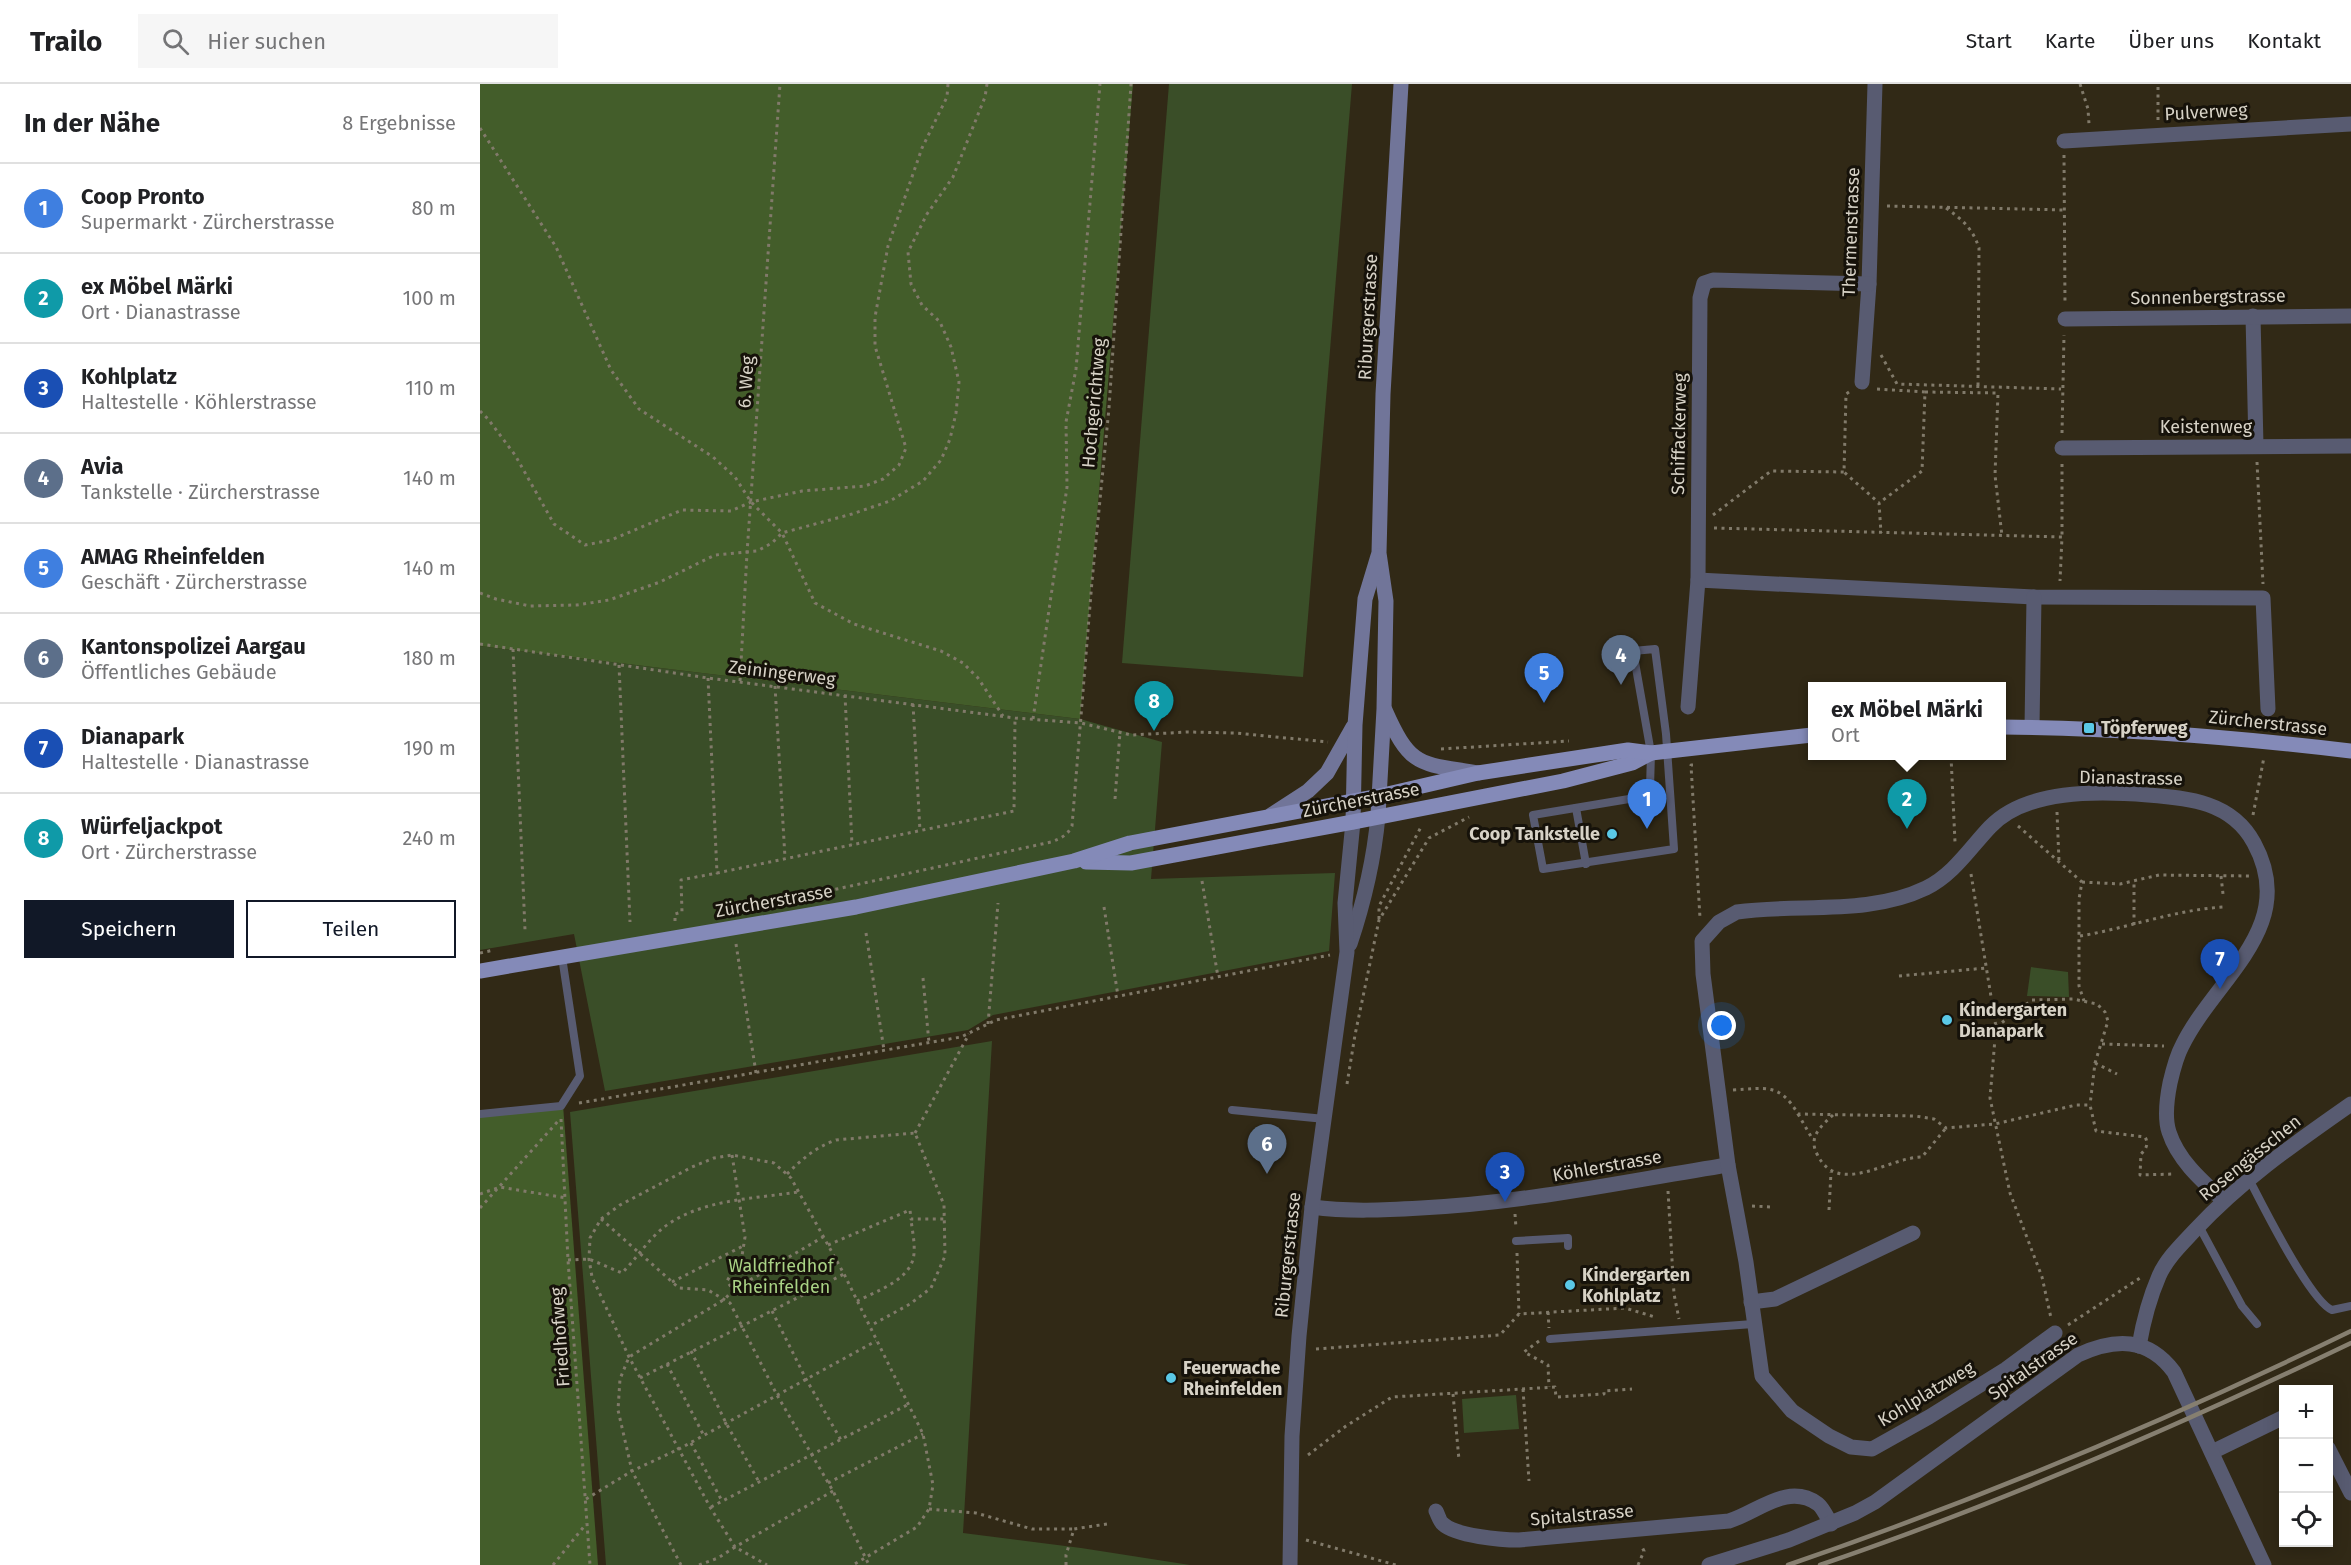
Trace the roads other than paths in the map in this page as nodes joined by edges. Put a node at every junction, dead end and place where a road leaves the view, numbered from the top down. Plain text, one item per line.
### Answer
1 (1401, 84) edge
2 (1875, 84) edge
3 (2351, 124) edge
4 (2064, 141) road end
5 (1869, 284) junction
6 (2253, 316) junction
7 (2351, 316) edge
8 (2065, 319) road end
9 (1862, 382) road end
10 (2256, 446) junction
11 (2351, 446) edge
12 (2062, 448) road end
13 (1379, 553) junction
14 (1698, 580) junction
15 (2034, 597) junction
16 (1688, 707) dead end
17 (1384, 709) junction
18 (2268, 709) dead end
19 (1355, 724) junction
20 (2006, 727) edge
21 (2031, 728) junction
22 (1808, 735) edge
23 (1667, 751) junction
24 (2351, 751) edge
25 (1651, 753) junction
26 (1478, 773) junction
27 (1379, 796) junction
28 (1354, 801) junction
29 (1576, 808) junction
30 (1271, 815) junction
31 (1378, 816) junction
32 (1353, 822) junction
33 (1074, 861) junction
34 (1586, 864) junction
35 (1702, 941) joint
36 (1347, 952) junction
37 (562, 957) junction
38 (480, 971) edge
39 (2351, 1104) edge
40 (1232, 1110) dead end
41 (480, 1114) edge
42 (1325, 1119) junction
43 (1728, 1165) junction
44 (2249, 1179) junction
45 (2223, 1200) junction
46 (1312, 1207) junction
47 (2199, 1226) junction
48 (1913, 1233) dead end
49 (1516, 1241) road end
50 (1568, 1246) dead end
51 (1750, 1302) junction
52 (2351, 1306) edge
53 (1754, 1324) junction
54 (2256, 1324) dead end
55 (2055, 1333) road end
56 (1550, 1339) road end
57 (2139, 1346) junction
58 (2279, 1420) edge
59 (2212, 1452) junction
60 (2333, 1458) edge
61 (2351, 1493) edge
62 (1436, 1511) dead end
63 (1831, 1524) junction
64 (1290, 1565) edge
65 (1709, 1565) edge
66 (2264, 1565) edge

1 - 13 main road, Riburgerstrasse
2 - 5 street, Thermenstrasse
3 - 4 street, Pulverweg
5 - 9 street, Thermenstrasse
5 - 14 street, Schiffackerweg
6 - 7 street, Sonnenbergstrasse
6 - 8 street, Sonnenbergstrasse
6 - 10 street
10 - 11 street, Keistenweg
10 - 12 street, Keistenweg
13 - 17 main road, Riburgerstrasse
13 - 19 main road, Riburgerstrasse
14 - 15 street
14 - 16 street, Schiffackerweg
15 - 18 street
15 - 21 street
17 - 26 main road, Riburgerstrasse
17 - 27 main road, Riburgerstrasse
19 - 28 main road, Riburgerstrasse
19 - 30 main road
20 - 21 main road, Zürcherstrasse
21 - 24 main road, Zürcherstrasse
22 - 23 main road, Zürcherstrasse
23 - 25 main road, Zürcherstrasse
23 - 25 lane
23 - 34 lane
25 - 26 main road, Zürcherstrasse
25 - 29 lane
25 - 31 main road, Zürcherstrasse
26 - 27 main road, Zürcherstrasse
27 - 28 main road, Zürcherstrasse
27 - 31 main road, Riburgerstrasse
28 - 30 main road, Zürcherstrasse
28 - 32 main road, Riburgerstrasse
29 - 34 lane
29 - 34 lane
30 - 33 main road, Zürcherstrasse
31 - 32 main road, Zürcherstrasse
31 - 36 street, Riburgerstrasse
32 - 33 main road, Zürcherstrasse
32 - 36 street, Riburgerstrasse
33 - 37 main road, Zürcherstrasse
35 - 43 street, Kohlplatzweg
35 - 45 street, Dianastrasse
36 - 42 street, Riburgerstrasse
37 - 38 main road, Zürcherstrasse
37 - 41 lane
39 - 44 street, Rosengässchen
40 - 42 lane
42 - 46 street, Riburgerstrasse
43 - 46 street, Köhlerstrasse
43 - 51 street, Kohlplatzweg
44 - 45 street, Rosengässchen
44 - 52 lane
45 - 47 street, Rosengässchen
46 - 64 street, Riburgerstrasse
47 - 54 lane
47 - 57 street, Rosengässchen
48 - 51 street
49 - 50 lane
51 - 53 street, Kohlplatzweg
53 - 55 street, Kohlplatzweg
53 - 56 lane
57 - 59 street, Spitalstrasse
57 - 63 street, Spitalstrasse
58 - 59 street
59 - 66 street, Spitalstrasse
60 - 61 street
62 - 63 street, Spitalstrasse
63 - 65 street, Spitalstrasse

